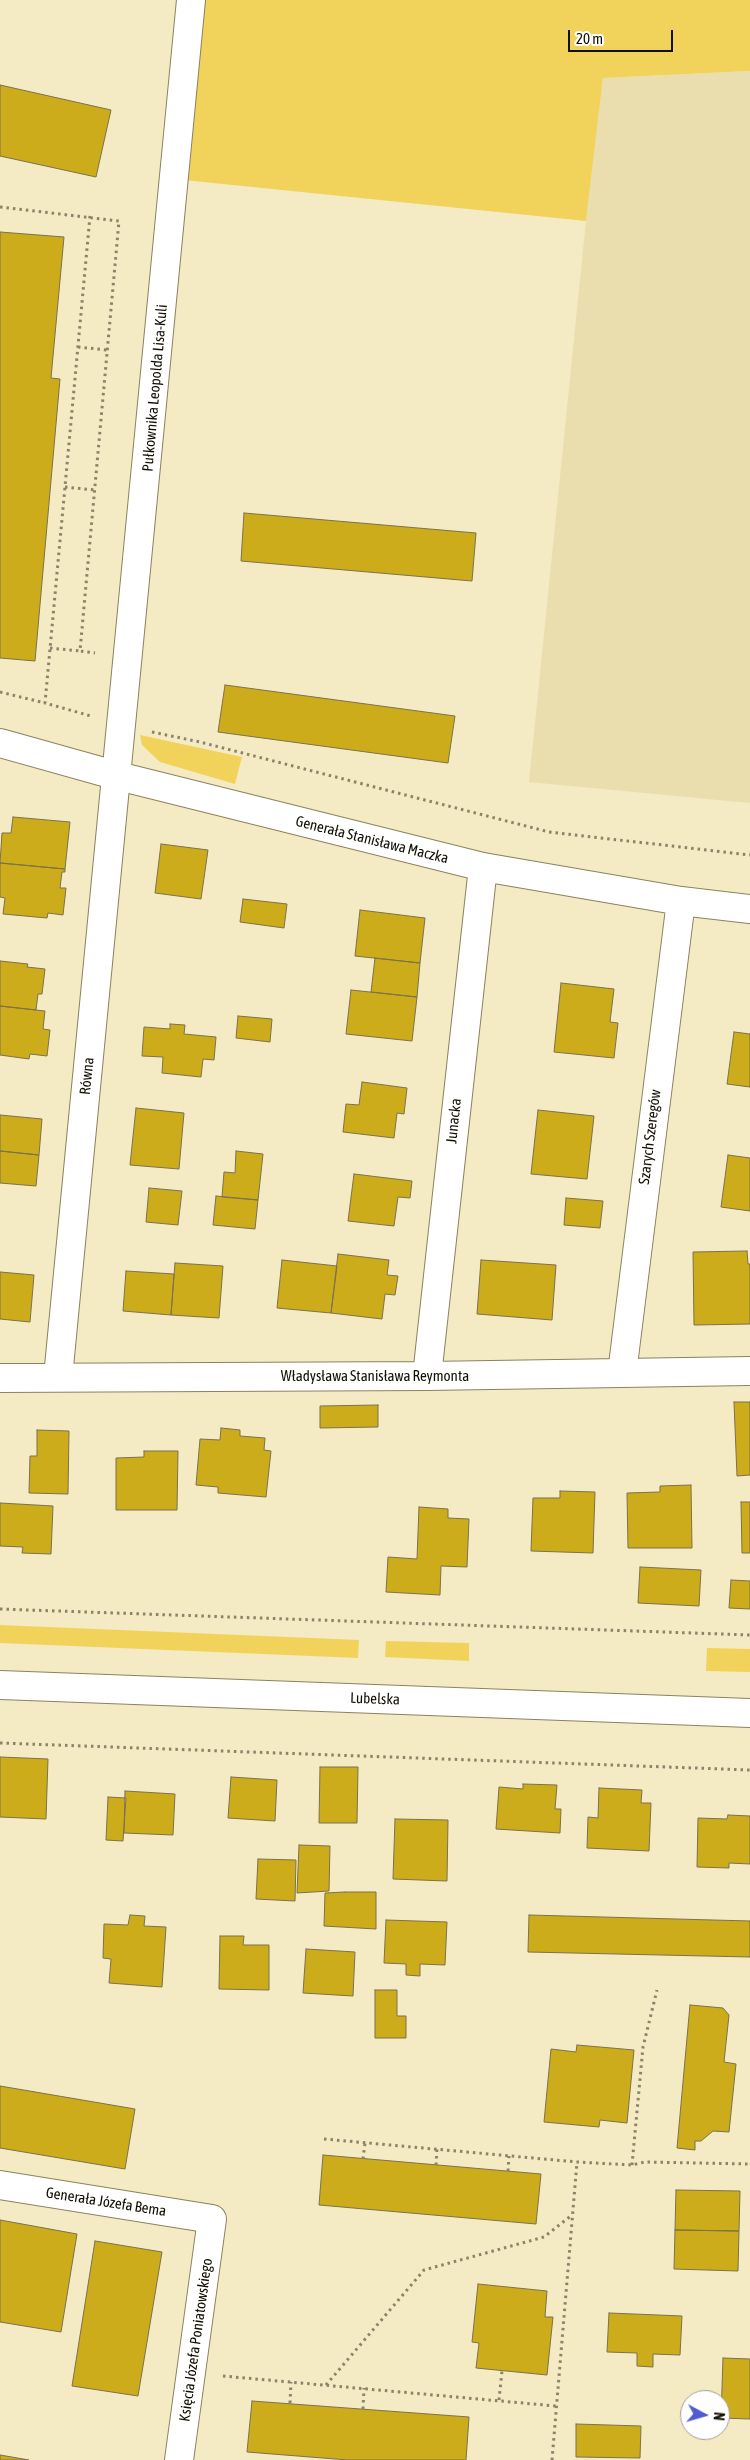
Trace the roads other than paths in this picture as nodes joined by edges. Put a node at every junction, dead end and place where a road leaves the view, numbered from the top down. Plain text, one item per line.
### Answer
1 (191, 0) edge
2 (0, 743) edge
3 (118, 776) junction
4 (483, 867) junction
5 (681, 901) junction
6 (750, 909) edge
7 (750, 1371) edge
8 (622, 1373) junction
9 (427, 1376) junction
10 (58, 1377) junction
11 (0, 1378) edge
12 (0, 1685) edge
13 (750, 1713) edge
14 (0, 2185) edge
15 (212, 2219) joint
16 (179, 2460) edge

1 - 3 street, Pułkownika Leopolda Lisa-Kuli
2 - 3 street, Generała Stanisława Maczka
3 - 4 street, Generała Stanisława Maczka
3 - 10 street, Równa
4 - 5 street, Generała Stanisława Maczka
4 - 9 street, Junacka
5 - 6 street, Generała Stanisława Maczka
5 - 8 street, Szarych Szeregów
7 - 8 street, Władysława Stanisława Reymonta
8 - 9 street, Władysława Stanisława Reymonta
9 - 10 street, Władysława Stanisława Reymonta
10 - 11 street, Władysława Stanisława Reymonta
12 - 13 street, Lubelska
14 - 15 street, Generała Józefa Bema
15 - 16 street, Księcia Józefa Poniatowskiego

